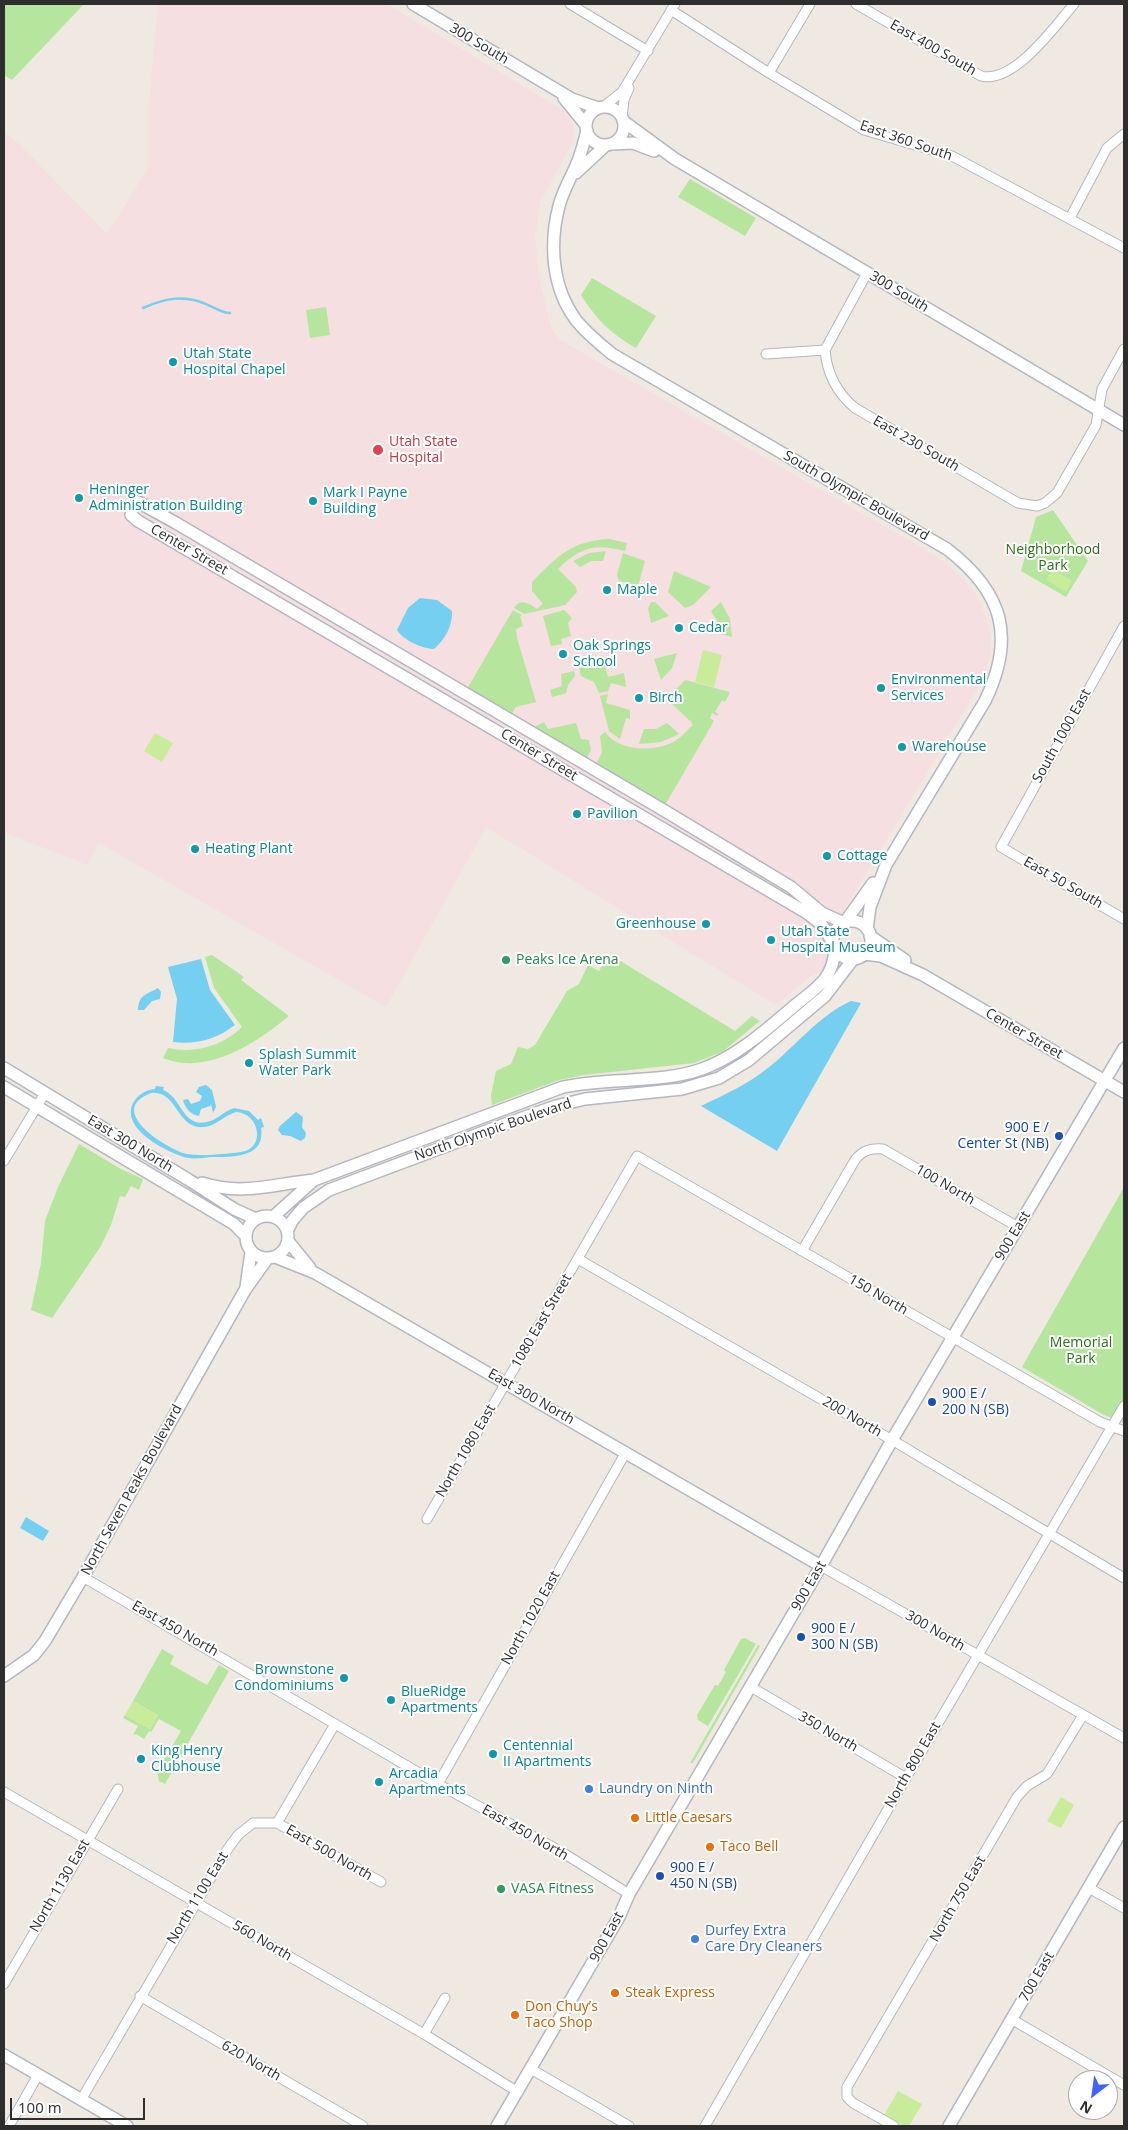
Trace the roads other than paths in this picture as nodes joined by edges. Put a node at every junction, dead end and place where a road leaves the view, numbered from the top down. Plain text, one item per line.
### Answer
1 (413, 4) edge
2 (570, 4) edge
3 (810, 4) edge
4 (856, 4) edge
5 (1074, 4) edge
6 (673, 7) edge
7 (648, 51) junction
8 (769, 73) junction
9 (634, 74) junction
10 (545, 84) junction
11 (600, 108) junction
12 (622, 120) junction
13 (586, 128) junction
14 (1124, 134) edge
15 (609, 144) junction
16 (674, 159) junction
17 (566, 186) junction
18 (1070, 218) junction
19 (1124, 248) edge
20 (867, 273) junction
21 (1124, 349) edge
22 (825, 350) junction
23 (766, 354) dead end
24 (1099, 410) junction
25 (1124, 425) edge
26 (176, 523) junction
27 (201, 538) junction
28 (168, 539) junction
29 (193, 552) junction
30 (1124, 626) edge
31 (370, 636) junction
32 (362, 651) junction
33 (498, 712) junction
34 (490, 726) junction
35 (578, 760) junction
36 (570, 774) junction
37 (673, 816) junction
38 (664, 829) junction
39 (1001, 847) joint
40 (886, 866) junction
41 (766, 872) junction
42 (758, 885) junction
43 (1124, 919) edge
44 (845, 923) junction
45 (868, 932) junction
46 (834, 946) junction
47 (859, 956) junction
48 (923, 976) junction
49 (1124, 1048) edge
50 (4, 1068) edge
51 (1106, 1081) junction
52 (4, 1087) edge
53 (1124, 1092) edge
54 (45, 1093) junction
55 (38, 1106) junction
56 (4, 1161) edge
57 (190, 1180) junction
58 (314, 1180) junction
59 (273, 1217) junction
60 (256, 1219) junction
61 (1018, 1227) junction
62 (246, 1236) junction
63 (288, 1236) junction
64 (802, 1251) junction
65 (251, 1252) junction
66 (271, 1258) junction
67 (578, 1258) junction
68 (315, 1273) junction
69 (245, 1290) junction
70 (953, 1337) junction
71 (506, 1383) junction
72 (1124, 1406) edge
73 (1112, 1427) junction
74 (1124, 1431) edge
75 (892, 1440) junction
76 (626, 1452) junction
77 (427, 1519) dead end
78 (746, 1523) joint
79 (1050, 1534) junction
80 (821, 1566) junction
81 (83, 1577) junction
82 (1124, 1578) edge
83 (978, 1655) junction
84 (4, 1676) edge
85 (751, 1686) junction
86 (1082, 1715) junction
87 (335, 1724) junction
88 (1124, 1738) edge
89 (906, 1778) junction
90 (438, 1784) junction
91 (118, 1789) dead end
92 (4, 1792) edge
93 (278, 1823) junction
94 (1124, 1827) edge
95 (87, 1841) junction
96 (381, 1882) dead end
97 (1089, 1888) junction
98 (629, 1894) junction
99 (196, 1902) junction
100 (1124, 1908) edge
101 (4, 1984) edge
102 (140, 1996) junction
103 (446, 1998) dead end
104 (1013, 2020) junction
105 (424, 2034) junction
106 (4, 2055) edge
107 (531, 2069) junction
108 (38, 2075) junction
109 (1124, 2085) edge
110 (518, 2092) junction
111 (81, 2100) junction
112 (9, 2126) edge
113 (127, 2126) edge
114 (363, 2126) edge
115 (497, 2126) edge
116 (629, 2126) edge
117 (705, 2126) edge
118 (894, 2126) edge
119 (949, 2126) edge

1 - 10 street, 300 South
2 - 7 street
3 - 8 street
4 - 5 street, East 400 South
6 - 7 street
6 - 8 street, East 360 South
7 - 9 street
8 - 18 street, East 360 South
9 - 11 street
9 - 12 street
10 - 11 street, 300 South
10 - 13 street, 300 South
11 - 12 street
11 - 13 street
12 - 15 street
12 - 16 street, 300 South
13 - 15 street
13 - 17 street, South Olympic Boulevard
14 - 18 street
15 - 16 street, 300 South
15 - 17 street, South Olympic Boulevard
16 - 20 street, 300 South
17 - 40 street, South Olympic Boulevard
18 - 19 street, East 360 South
20 - 22 street
20 - 24 street, 300 South
21 - 24 street
22 - 23 street
22 - 24 street, East 230 South
24 - 25 street, 300 South
26 - 27 street, Center Street
26 - 28 street
26 - 28 street, Center Street
27 - 29 street
27 - 31 street, Center Street
28 - 29 street, Center Street
29 - 32 street, Center Street
30 - 39 street, South 1000 East
31 - 32 street
31 - 33 street, Center Street
32 - 34 street, Center Street
33 - 34 street
33 - 35 street, Center Street
34 - 36 street, Center Street
35 - 36 street
35 - 37 street, Center Street
36 - 38 street, Center Street
37 - 38 street
37 - 41 street, Center Street
38 - 42 street, Center Street
39 - 43 street, East 50 South
40 - 44 street, South Olympic Boulevard
40 - 45 street, South Olympic Boulevard
41 - 42 street
41 - 44 street, Center Street
42 - 46 street, Center Street
44 - 45 street
44 - 46 street
45 - 47 street
45 - 48 street, Center Street
46 - 47 street
46 - 58 street, North Olympic Boulevard
47 - 48 street, Center Street
47 - 63 street, North Olympic Boulevard
48 - 51 street, Center Street
49 - 51 street, 900 East
50 - 54 street, East 300 North
51 - 53 street, Center Street
51 - 61 street, 900 East
52 - 55 street, East 300 North
54 - 55 street
54 - 57 street, East 300 North
55 - 56 street
55 - 62 street, East 300 North
57 - 58 street
57 - 60 street, East 300 North
58 - 59 street, North Olympic Boulevard
59 - 60 street
59 - 63 street
60 - 62 street
61 - 64 street, 100 North
61 - 70 street, 900 East
62 - 65 street
63 - 66 street
63 - 68 street, East 300 North
64 - 67 street, 150 North
64 - 70 street, 150 North
65 - 66 street
65 - 69 street, North Seven Peaks Boulevard
66 - 68 street, East 300 North
66 - 69 street, North Seven Peaks Boulevard
67 - 71 street, 1080 East Street
67 - 75 street, 200 North
68 - 71 street, East 300 North
69 - 81 street, North Seven Peaks Boulevard
70 - 73 street, 150 North
70 - 75 street, 900 East
71 - 76 street, East 300 North
71 - 77 street, North 1080 East
72 - 73 street, North 800 East
73 - 74 street, 150 North
73 - 79 street, North 800 East
75 - 79 street, 200 North
75 - 80 street, 900 East
76 - 78 street, East 300 North
76 - 90 street, North 1020 East
78 - 80 street, 300 North
79 - 82 street, 200 North
79 - 83 street, North 800 East
80 - 83 street, 300 North
80 - 85 street, 900 East
81 - 84 street, North Seven Peaks Boulevard
81 - 87 street, East 450 North
83 - 86 street, 300 North
83 - 89 street, North 800 East
85 - 89 street, 350 North
85 - 98 street, 900 East
86 - 88 street, 300 North
86 - 118 street, North 750 East
87 - 90 street, East 450 North
87 - 93 street
89 - 117 street, North 800 East
90 - 98 street, East 450 North
91 - 95 street, North 1130 East
92 - 95 street, 560 North
93 - 96 street, East 500 North
93 - 99 street, North 1100 East
94 - 97 street, 700 East
95 - 99 street, 560 North
95 - 101 street, North 1130 East
97 - 100 street
97 - 104 street, 700 East
98 - 107 street, 900 East
99 - 102 street, North 1100 East
99 - 105 street, 560 North
102 - 111 street, North 1100 East
102 - 114 street, 620 North
103 - 105 street
104 - 109 street
104 - 119 street, 700 East
105 - 110 street, 560 North
106 - 108 street
107 - 110 street, 900 East
107 - 116 street
108 - 111 street
108 - 112 street
110 - 115 street, 900 East
111 - 113 street

